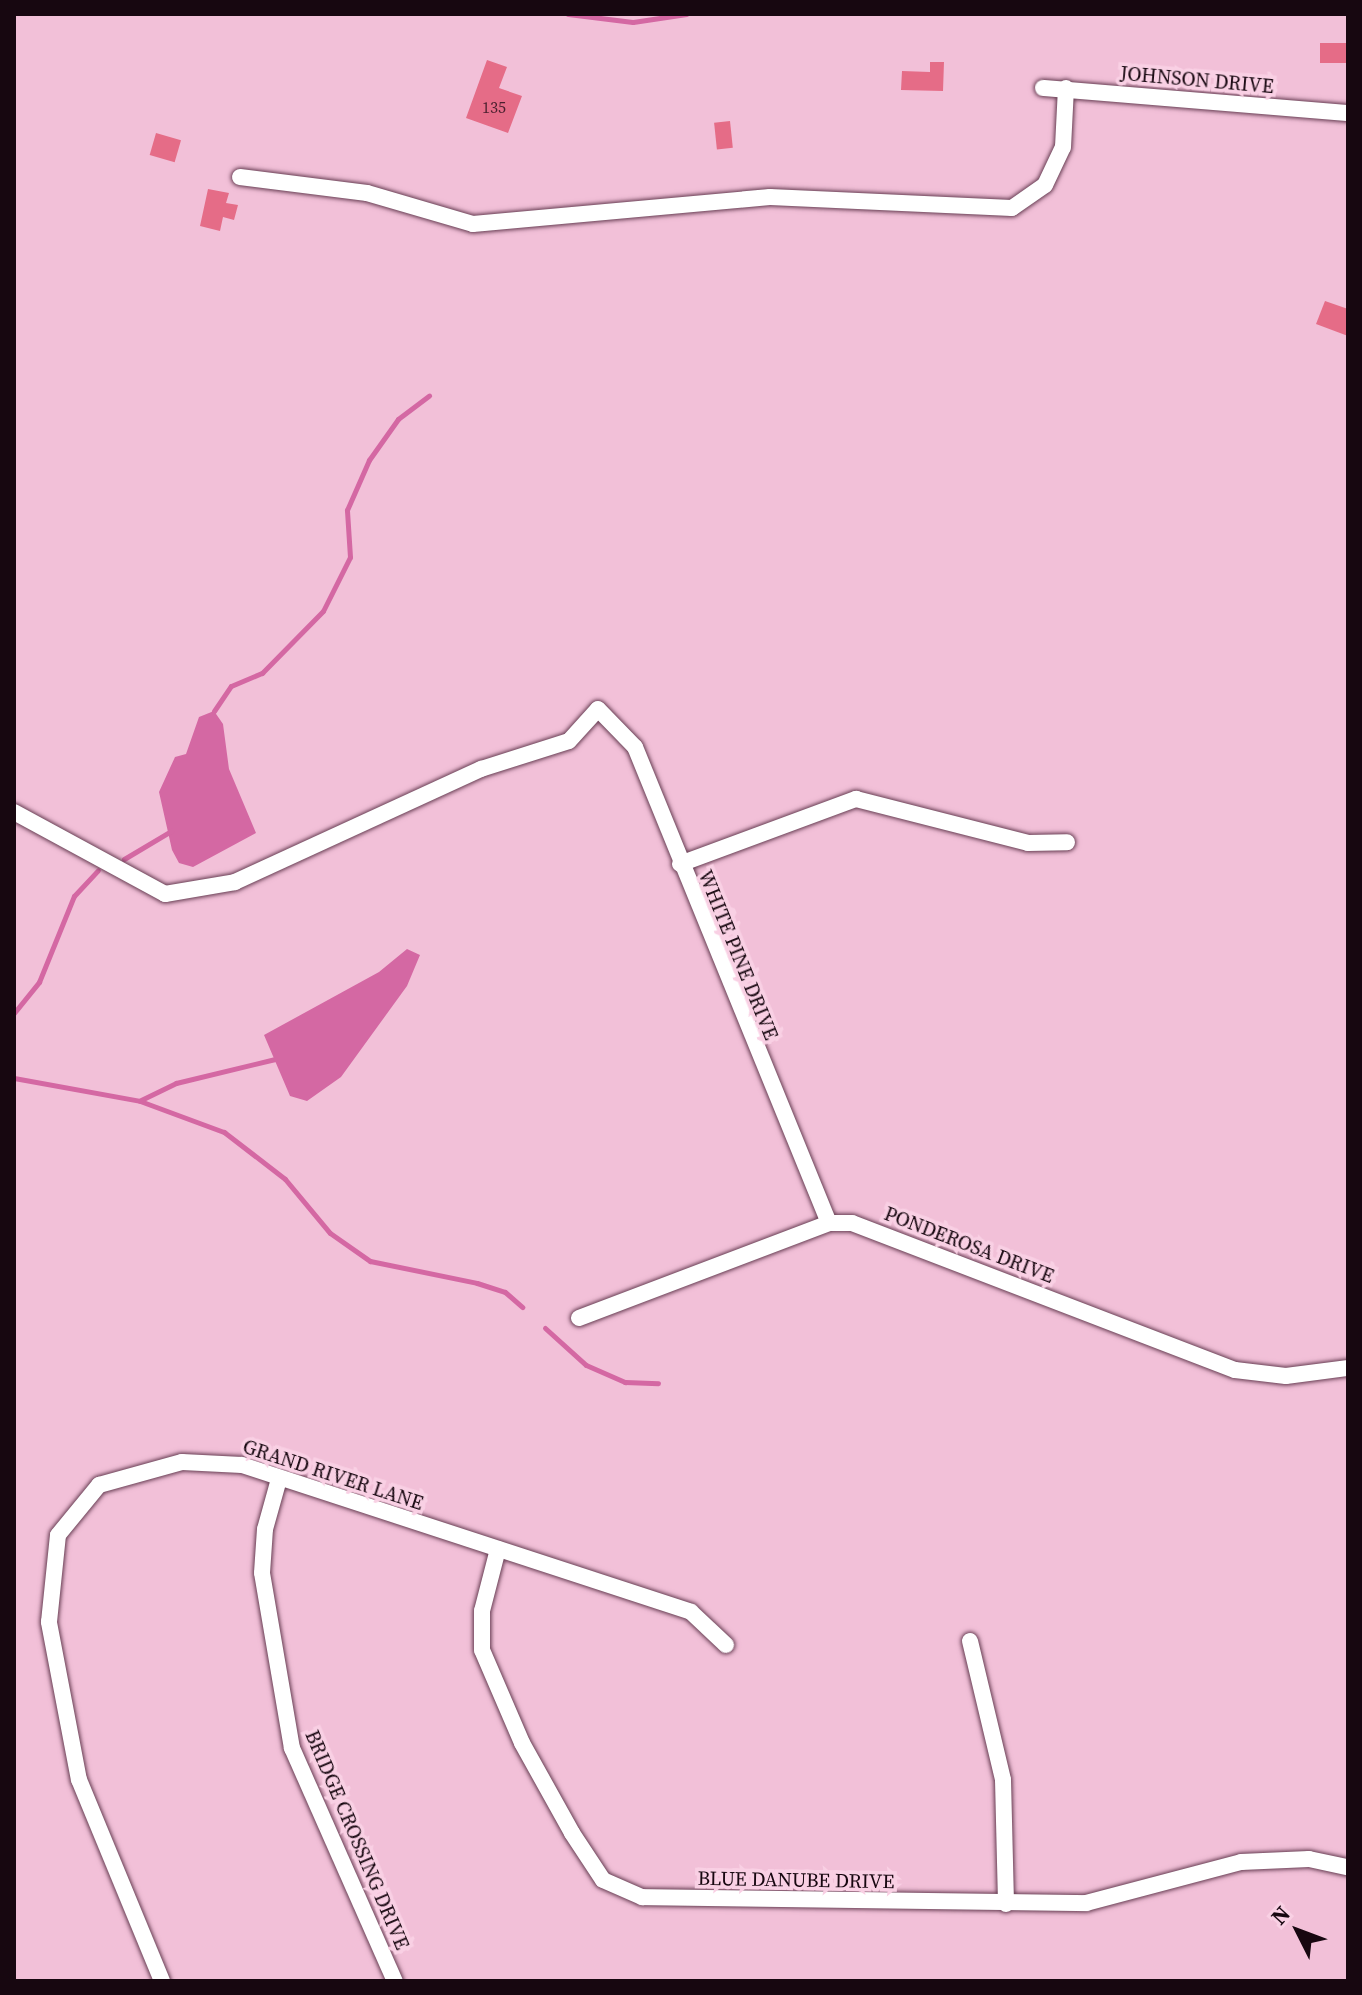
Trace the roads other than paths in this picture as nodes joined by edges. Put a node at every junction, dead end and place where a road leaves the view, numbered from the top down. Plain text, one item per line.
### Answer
1 (1043, 88) dead end
2 (1066, 88) junction
3 (1348, 113) edge
4 (240, 177) dead end
5 (14, 812) edge
6 (1067, 842) dead end
7 (680, 864) junction
8 (829, 1223) junction
9 (579, 1318) dead end
10 (1348, 1368) edge
11 (279, 1479) junction
12 (498, 1549) junction
13 (970, 1641) dead end
14 (726, 1645) dead end
15 (1348, 1867) edge
16 (1006, 1904) junction
17 (162, 1981) edge
18 (395, 1981) edge

1 - 2 street, JOHNSON DRIVE
2 - 3 street, JOHNSON DRIVE
2 - 4 street
5 - 7 street, WHITE PINE DRIVE
6 - 7 street
7 - 8 street, WHITE PINE DRIVE
8 - 9 street, PONDEROSA DRIVE
8 - 10 street, PONDEROSA DRIVE
11 - 12 street, GRAND RIVER LANE
11 - 17 street, GRAND RIVER LANE
11 - 18 street, BRIDGE CROSSING DRIVE
12 - 14 street, GRAND RIVER LANE
12 - 16 street, BLUE DANUBE DRIVE
13 - 16 street
15 - 16 street, BLUE DANUBE DRIVE

